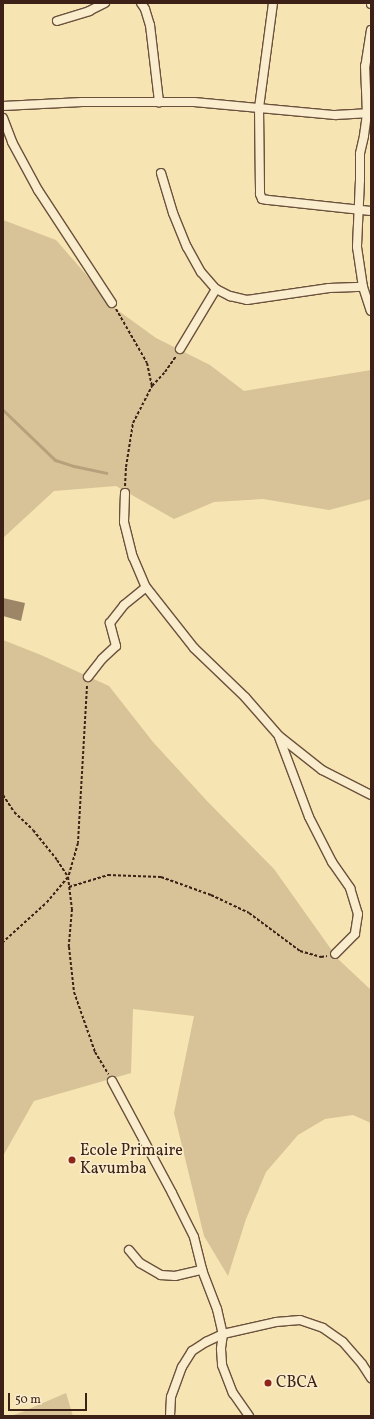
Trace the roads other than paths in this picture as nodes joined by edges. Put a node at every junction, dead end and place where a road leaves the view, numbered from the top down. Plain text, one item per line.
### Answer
1 (105, 3) edge
2 (141, 3) edge
3 (273, 3) edge
4 (57, 21) dead end
5 (371, 30) edge
6 (159, 102) junction
7 (3, 106) edge
8 (259, 108) junction
9 (369, 113) edge
10 (3, 118) edge
11 (161, 173) dead end
12 (358, 209) junction
13 (371, 211) edge
14 (363, 287) junction
15 (216, 289) junction
16 (112, 303) road end
17 (371, 311) edge
18 (180, 349) road end
19 (125, 493) road end
20 (146, 587) junction
21 (88, 677) road end
22 (279, 736) junction
23 (371, 795) edge
24 (335, 954) road end
25 (112, 1081) road end
26 (129, 1250) dead end
27 (202, 1270) junction
28 (223, 1334) junction
29 (371, 1378) edge
30 (170, 1416) edge
31 (249, 1416) edge

1 - 4 street
2 - 6 street
3 - 8 street
5 - 9 street
6 - 7 street
6 - 8 street
8 - 9 street
8 - 12 street
9 - 12 street
10 - 16 street
11 - 15 street
12 - 13 street
12 - 14 street
14 - 15 street
14 - 17 street
15 - 18 street
19 - 20 street
20 - 21 street
20 - 22 street
22 - 23 street
22 - 24 street
25 - 27 street
26 - 27 street
27 - 28 street
28 - 29 street
28 - 30 street
28 - 31 street

